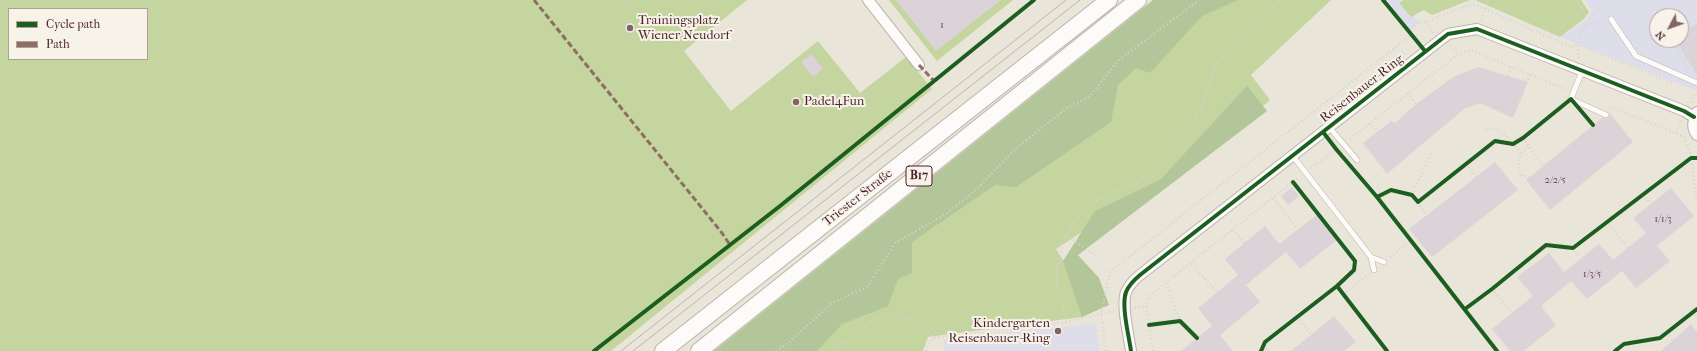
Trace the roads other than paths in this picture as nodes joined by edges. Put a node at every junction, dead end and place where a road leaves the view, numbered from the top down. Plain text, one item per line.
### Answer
1 (868, 0) edge
2 (1109, 0) edge
3 (1138, 0) edge
4 (1611, 19) road end
5 (919, 65) dead end
6 (1582, 70) junction
7 (1697, 83) edge
8 (1695, 114) edge
9 (1606, 115) dead end
10 (1329, 127) junction
11 (1697, 135) edge
12 (1292, 155) junction
13 (1357, 160) dead end
14 (1370, 257) junction
15 (1386, 261) road end
16 (1372, 272) road end
17 (663, 351) edge
18 (699, 351) edge
19 (1131, 351) edge

1 - 5 street
2 - 17 main road, Triester Straße / B17
3 - 18 main road, Triester Straße / B17
4 - 7 lane
6 - 8 street, Reisenbauer-Ring
6 - 9 lane
6 - 10 street, Reisenbauer-Ring
8 - 11 street, Reisenbauer-Ring
10 - 12 street, Reisenbauer-Ring
10 - 13 lane
12 - 14 lane
12 - 19 street, Reisenbauer-Ring
14 - 15 lane
14 - 16 lane

